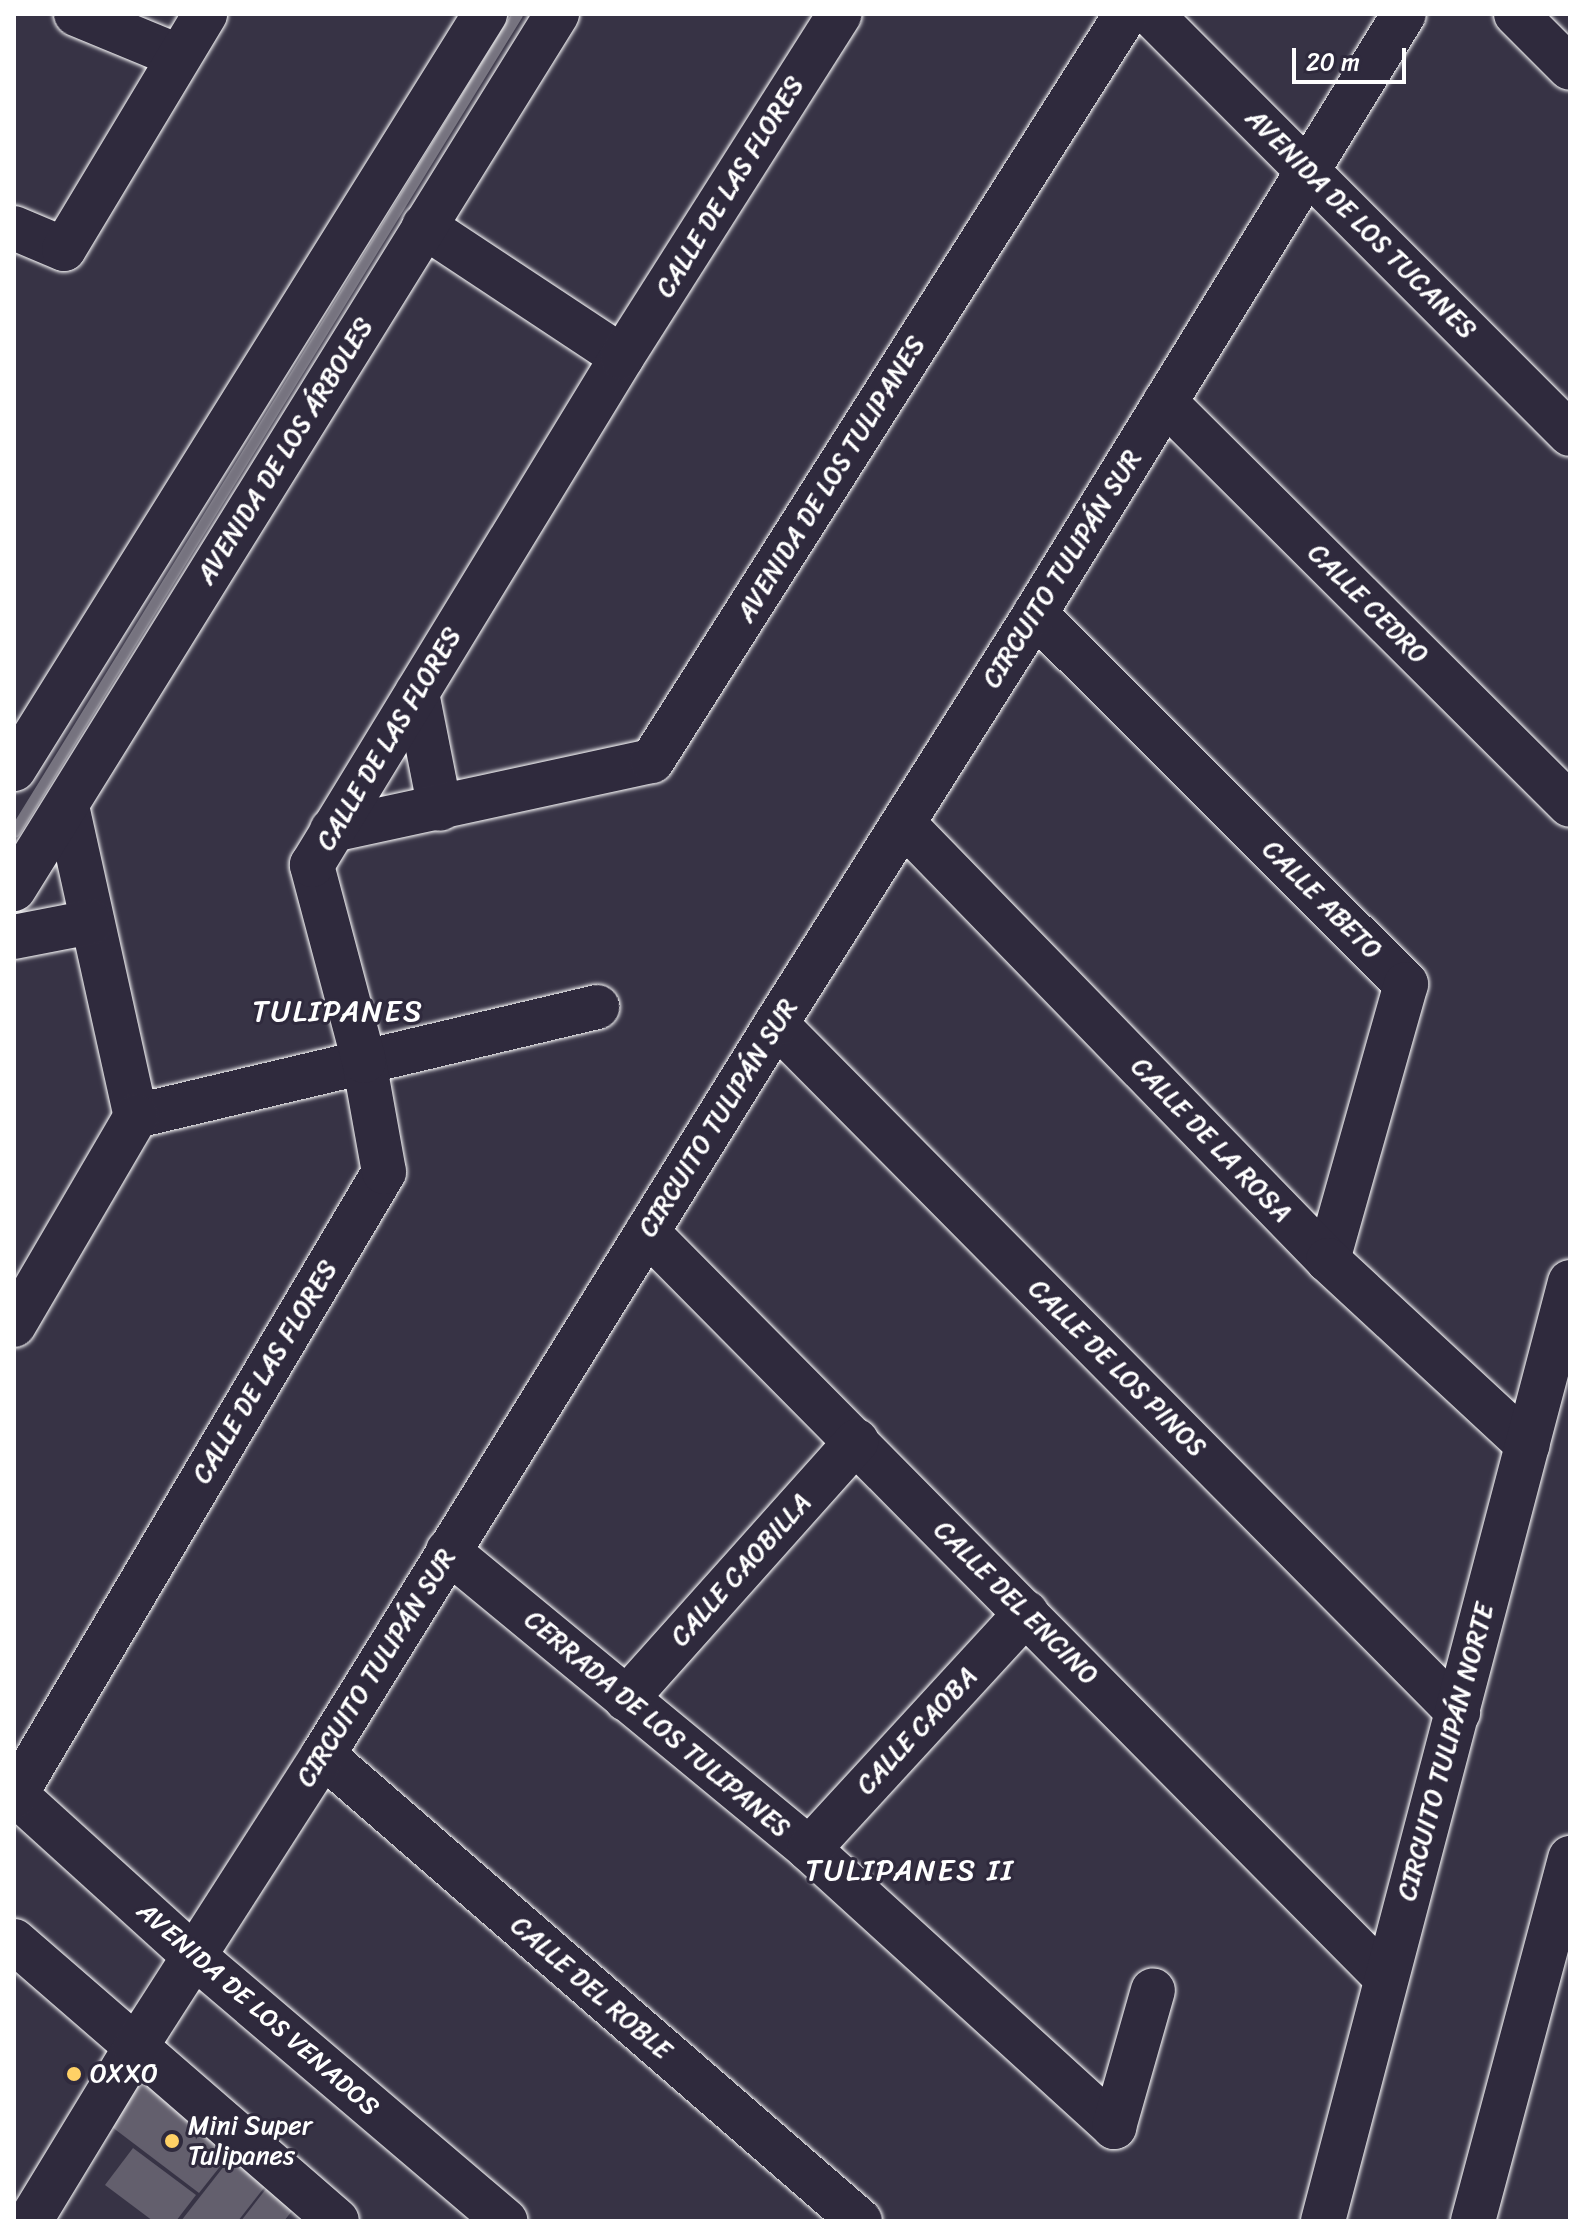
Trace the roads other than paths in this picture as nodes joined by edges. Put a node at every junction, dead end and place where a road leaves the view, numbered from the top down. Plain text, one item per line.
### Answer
1 (76, 14) edge
2 (205, 14) edge
3 (485, 14) edge
4 (557, 14) edge
5 (840, 14) edge
6 (1126, 14) edge
7 (1151, 14) edge
8 (1404, 14) edge
9 (1516, 14) edge
10 (178, 56) junction
11 (1570, 68) edge
12 (1309, 170) junction
13 (424, 226) junction
14 (14, 228) edge
15 (622, 357) junction
16 (1165, 402) junction
17 (1570, 434) edge
18 (1035, 614) junction
19 (417, 693) junction
20 (14, 769) edge
21 (1570, 805) edge
22 (67, 806) junction
23 (440, 809) junction
24 (904, 824) junction
25 (332, 830) junction
26 (14, 889) edge
27 (91, 922) junction
28 (14, 937) edge
29 (597, 1007) dead end
30 (776, 1024) junction
31 (364, 1061) junction
32 (136, 1116) junction
33 (647, 1232) junction
34 (1328, 1260) junction
35 (1570, 1282) edge
36 (14, 1325) edge
37 (857, 1441) junction
38 (1528, 1445) junction
39 (448, 1551) junction
40 (1026, 1613) junction
41 (626, 1699) junction
42 (1458, 1712) junction
43 (323, 1755) junction
44 (15, 1795) edge
45 (809, 1849) junction
46 (1570, 1858) edge
47 (14, 1941) edge
48 (194, 1956) junction
49 (1385, 1977) junction
50 (1153, 1990) dead end
51 (1551, 1993) edge
52 (135, 2048) junction
53 (30, 2221) edge
54 (337, 2221) edge
55 (505, 2221) edge
56 (860, 2221) edge
57 (1323, 2221) edge
58 (1473, 2221) edge

1 - 10 street
2 - 10 street
3 - 20 street
4 - 13 street, AVENIDA DE LOS ÁRBOLES
5 - 15 street, CALLE DE LAS FLORES
6 - 23 street, AVENIDA DE LOS TULIPANES
7 - 12 street, AVENIDA DE LOS TUCANES
8 - 12 street, CIRCUITO TULIPÁN SUR
9 - 11 street
10 - 14 street
12 - 16 street, CIRCUITO TULIPÁN SUR
12 - 17 street, AVENIDA DE LOS TUCANES
13 - 15 street
13 - 22 street, AVENIDA DE LOS ÁRBOLES
15 - 19 street, CALLE DE LAS FLORES
16 - 18 street, CIRCUITO TULIPÁN SUR
16 - 21 street, CALLE CEDRO
18 - 24 street, CIRCUITO TULIPÁN SUR
18 - 34 street, CALLE ABETO
19 - 23 street
19 - 25 street, CALLE DE LAS FLORES
22 - 26 street, AVENIDA DE LOS ÁRBOLES
22 - 27 street
23 - 25 street, AVENIDA DE LOS TULIPANES
24 - 30 street, CIRCUITO TULIPÁN SUR
24 - 34 street, CALLE DE LA ROSA
25 - 31 street, CALLE DE LAS FLORES
27 - 28 street
27 - 32 street
29 - 31 street
30 - 33 street, CIRCUITO TULIPÁN SUR
30 - 42 street, CALLE DE LOS PINOS
31 - 32 street
31 - 44 street, CALLE DE LAS FLORES
32 - 36 street
33 - 37 street, CALLE DEL ENCINO
33 - 39 street, CIRCUITO TULIPÁN SUR
34 - 38 street, CALLE DE LA ROSA
35 - 38 street, CIRCUITO TULIPÁN NORTE
37 - 40 street, CALLE DEL ENCINO
37 - 41 street, CALLE CAOBILLA
38 - 42 street, CIRCUITO TULIPÁN NORTE
39 - 41 street, CERRADA DE LOS TULIPANES
39 - 43 street, CIRCUITO TULIPÁN SUR
40 - 45 street, CALLE CAOBA
40 - 49 street, CALLE DEL ENCINO
41 - 45 street, CERRADA DE LOS TULIPANES
42 - 49 street, CIRCUITO TULIPÁN NORTE
43 - 48 street, CIRCUITO TULIPÁN SUR
43 - 56 street, CALLE DEL ROBLE
44 - 48 street, AVENIDA DE LOS VENADOS
45 - 50 street, CERRADA DE LOS TULIPANES
46 - 51 street
47 - 52 street
48 - 52 street, CIRCUITO TULIPÁN SUR
48 - 55 street, AVENIDA DE LOS VENADOS
49 - 57 street, CIRCUITO TULIPÁN NORTE
51 - 58 street
52 - 53 street, CIRCUITO TULIPÁN SUR
52 - 54 street

